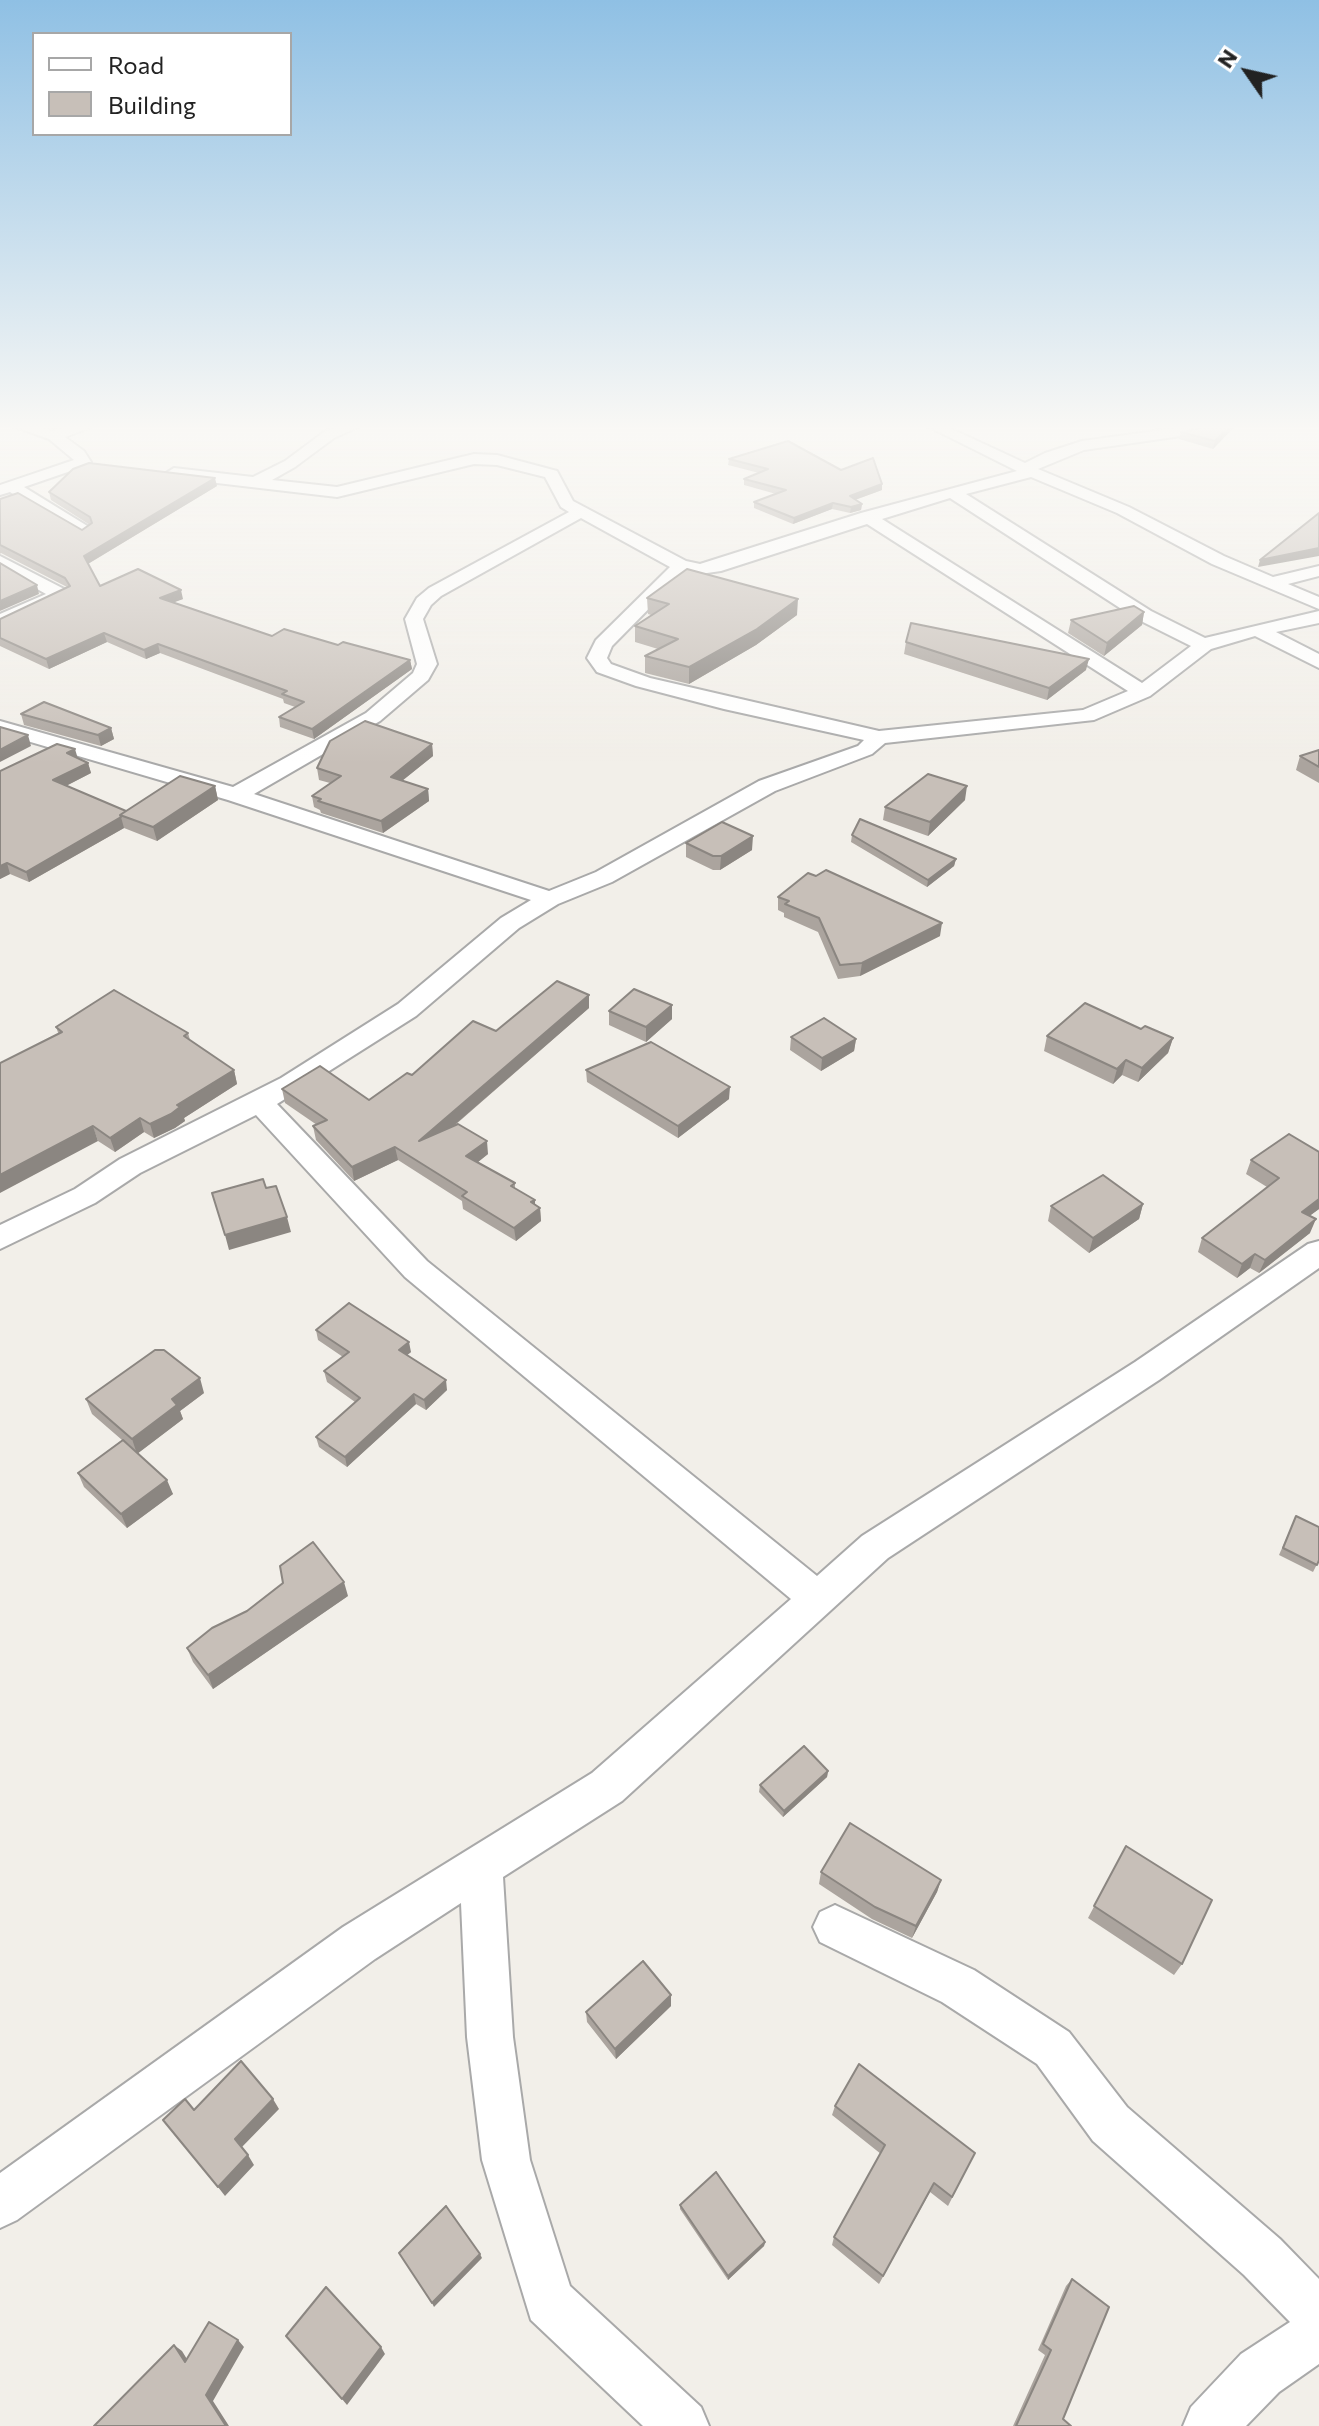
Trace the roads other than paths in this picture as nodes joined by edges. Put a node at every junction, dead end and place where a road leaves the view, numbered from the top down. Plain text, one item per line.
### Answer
1 (532, 538) edge
2 (629, 538) edge
3 (803, 538) edge
4 (900, 538) edge
5 (1024, 538) edge
6 (1177, 538) edge
7 (0, 561) edge
8 (681, 566) junction
9 (1319, 571) edge
10 (1271, 583) junction
11 (1319, 604) edge
12 (1319, 617) edge
13 (0, 621) edge
14 (1258, 630) junction
15 (1204, 645) junction
16 (1319, 662) edge
17 (1143, 692) junction
18 (0, 727) edge
19 (879, 737) junction
20 (57, 744) junction
21 (34, 756) edge
22 (236, 795) junction
23 (550, 899) junction
24 (259, 1102) junction
25 (0, 1238) edge
26 (1319, 1252) edge
27 (817, 1598) junction
28 (481, 1866) junction
29 (835, 1927) dead end
30 (0, 2203) edge
31 (1319, 2316) edge
32 (1319, 2333) edge
33 (682, 2426) edge
34 (1210, 2426) edge

1 - 22 street
2 - 8 street
3 - 8 street
4 - 17 street
5 - 15 street
6 - 10 street
7 - 13 street
8 - 19 street
9 - 10 street
10 - 11 street
12 - 14 street
14 - 15 street
14 - 16 street
15 - 17 street
17 - 19 street
18 - 20 street
19 - 23 street
20 - 21 street
20 - 22 street
22 - 23 street
23 - 24 street
24 - 25 street
24 - 27 street
26 - 27 street
27 - 28 street
28 - 30 street
28 - 33 street
29 - 31 street
32 - 34 street

